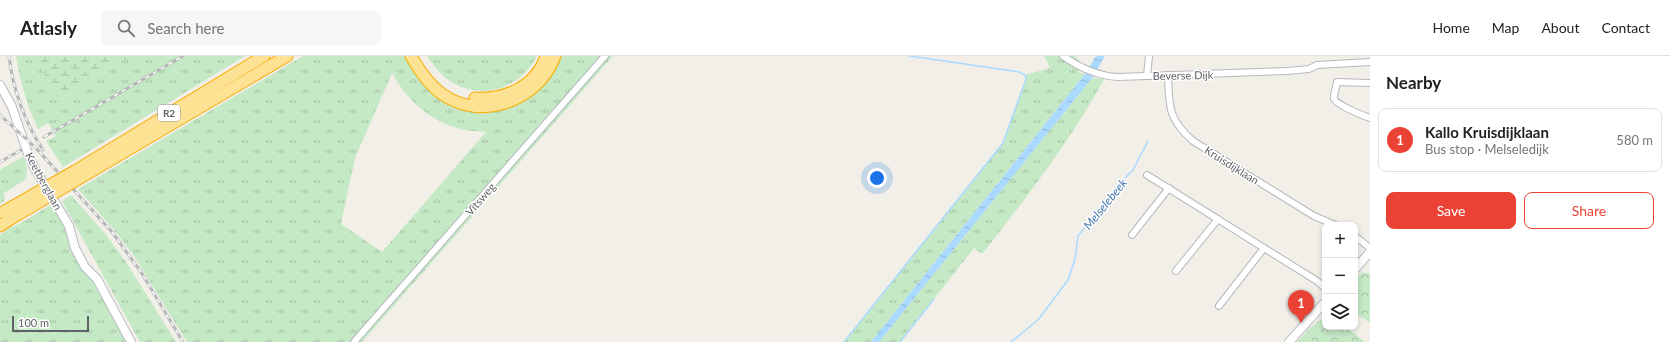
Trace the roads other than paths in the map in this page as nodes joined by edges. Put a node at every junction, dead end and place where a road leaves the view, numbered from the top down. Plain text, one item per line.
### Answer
1 (264, 56) edge
2 (287, 56) edge
3 (411, 56) edge
4 (418, 56) edge
5 (546, 56) edge
6 (555, 56) edge
7 (605, 56) edge
8 (1063, 56) edge
9 (1149, 56) edge
10 (1370, 62) edge
11 (1168, 75) junction
12 (1147, 76) junction
13 (1370, 83) edge
14 (0, 85) edge
15 (1370, 118) edge
16 (77, 174) junction
17 (1148, 175) dead end
18 (1168, 188) junction
19 (2, 219) edge
20 (1218, 219) junction
21 (1328, 222) edge
22 (1132, 235) dead end
23 (1358, 238) edge
24 (1264, 248) junction
25 (1370, 248) edge
26 (1370, 252) edge
27 (1358, 266) edge
28 (1176, 271) dead end
29 (1322, 286) edge
30 (1322, 305) edge
31 (1219, 306) dead end
32 (131, 342) edge
33 (354, 342) edge
34 (1289, 342) edge

1 - 16 highway, R2
2 - 16 highway, R2
3 - 6 highway
4 - 5 highway
7 - 33 street, Vitsweg
8 - 12 street, Beverse Dijk
9 - 12 street
10 - 11 street, Beverse Dijk
11 - 12 street, Beverse Dijk
11 - 21 street, Kruisdijklaan
13 - 15 street
14 - 32 main road, Keetberglaan
16 - 19 highway, R2, bridge
17 - 18 street
18 - 20 street
18 - 22 street
20 - 24 street
20 - 28 street
23 - 25 street
24 - 29 street
24 - 31 street
26 - 27 main road
30 - 34 main road

